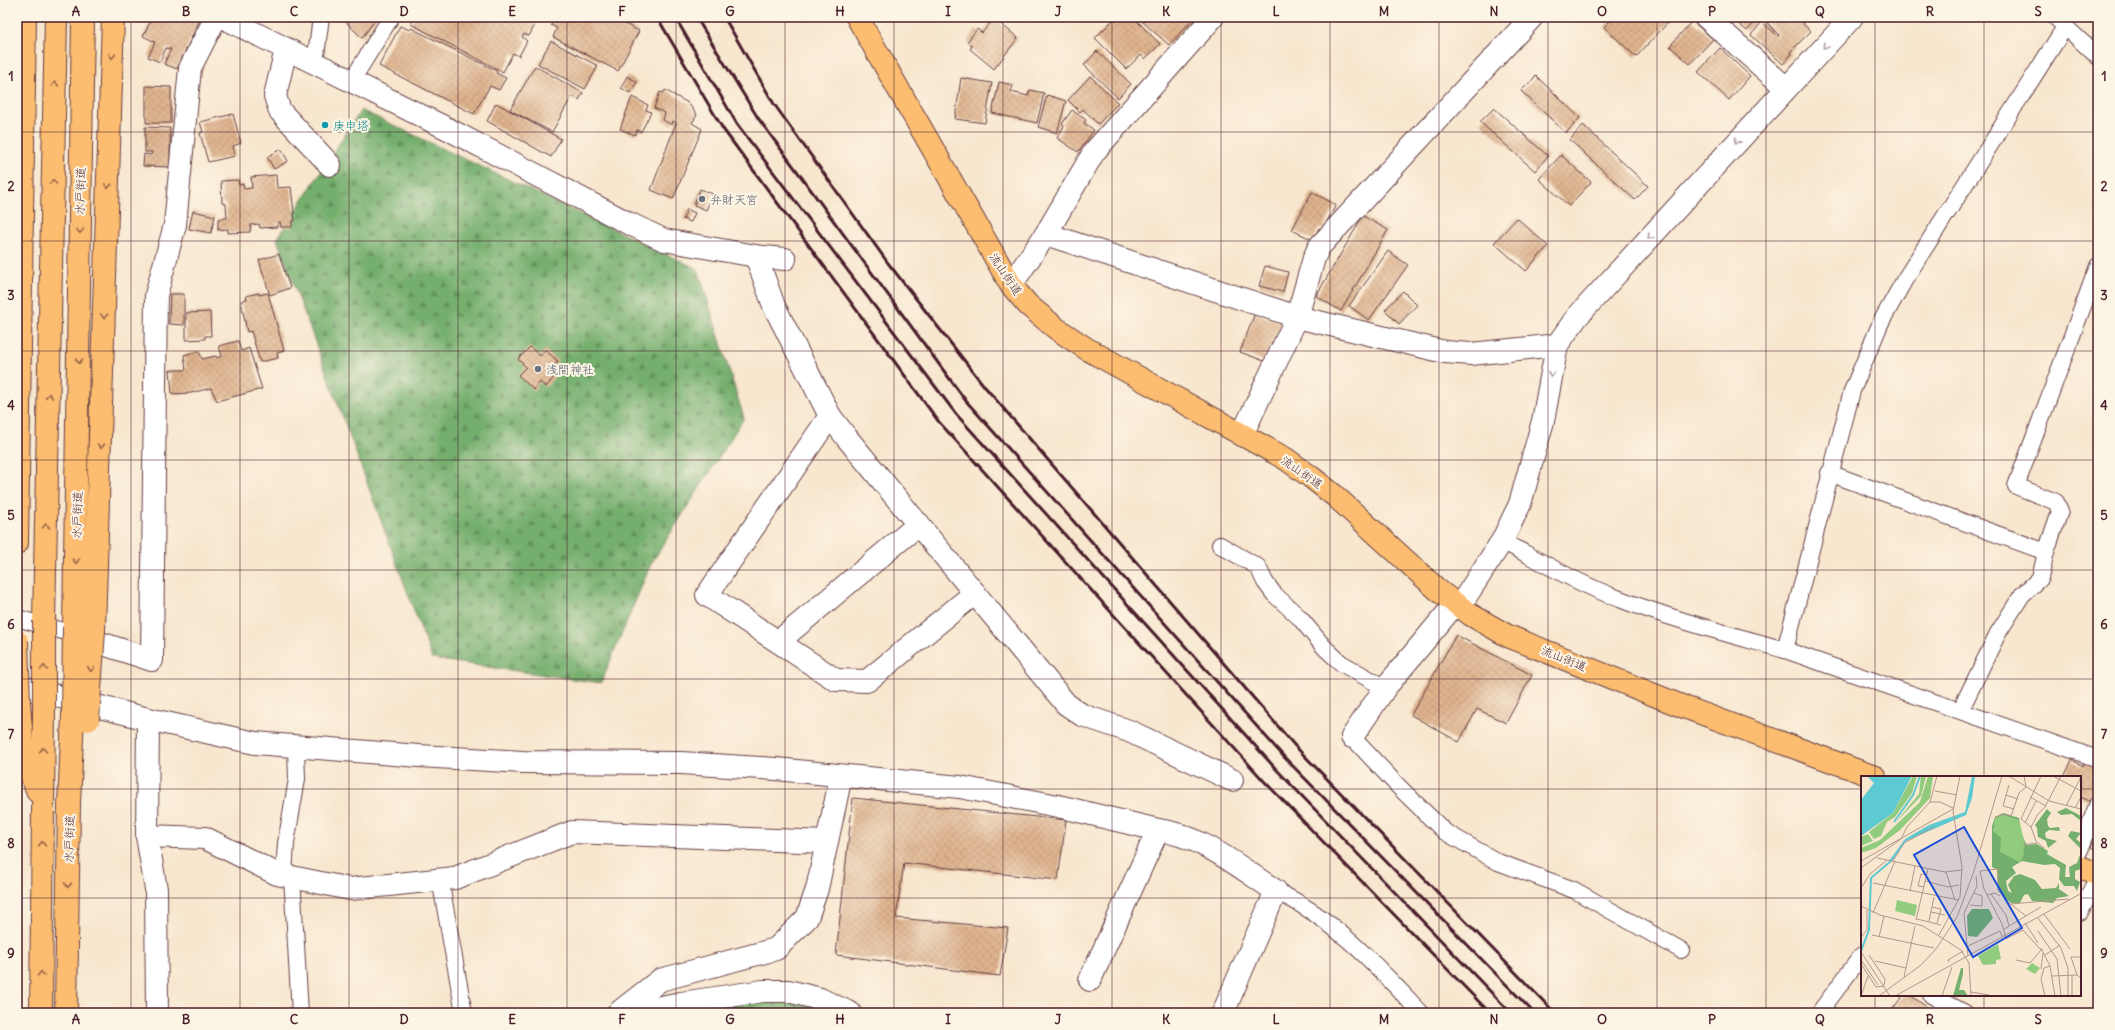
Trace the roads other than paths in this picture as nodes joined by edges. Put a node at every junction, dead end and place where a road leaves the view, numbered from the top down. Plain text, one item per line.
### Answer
1 (25, 17) edge
2 (56, 17) edge
3 (83, 17) edge
4 (113, 17) edge
5 (216, 17) edge
6 (222, 17) edge
7 (321, 17) edge
8 (391, 17) edge
9 (857, 17) edge
10 (1213, 17) edge
11 (1532, 17) edge
12 (1706, 17) edge
13 (1852, 17) edge
14 (2060, 22) edge
15 (286, 49) junction
16 (2098, 57) edge
17 (315, 63) junction
18 (351, 82) junction
19 (1786, 88) junction
20 (330, 165) dead end
21 (1046, 234) junction
22 (753, 256) junction
23 (785, 259) dead end
24 (2098, 266) edge
25 (1011, 285) junction
26 (1297, 317) junction
27 (1557, 345) junction
28 (830, 416) junction
29 (1242, 435) junction
30 (1829, 473) junction
31 (918, 524) junction
32 (1502, 541) junction
33 (17, 543) edge
34 (1220, 545) dead end
35 (2046, 552) junction
36 (975, 593) junction
37 (1457, 605) junction
38 (17, 618) edge
39 (69, 627) junction
40 (17, 641) edge
41 (779, 641) junction
42 (1785, 650) junction
43 (1385, 688) junction
44 (18, 694) edge
45 (1961, 709) junction
46 (148, 719) junction
47 (1352, 737) joint
48 (296, 747) junction
49 (2098, 758) edge
50 (841, 776) junction
51 (1872, 776) edge
52 (1232, 780) dead end
53 (42, 803) junction
54 (2098, 804) edge
55 (1158, 830) junction
56 (147, 836) junction
57 (826, 842) junction
58 (2081, 847) edge
59 (2081, 868) edge
60 (288, 876) junction
61 (2098, 876) edge
62 (440, 879) junction
63 (1276, 891) junction
64 (2081, 910) edge
65 (1682, 950) dead end
66 (1861, 958) edge
67 (1090, 980) dead end
68 (1933, 996) edge
69 (41, 1013) edge
70 (66, 1013) edge
71 (157, 1013) edge
72 (300, 1013) edge
73 (464, 1013) edge
74 (618, 1013) edge
75 (630, 1013) edge
76 (850, 1013) edge
77 (1223, 1013) edge
78 (1421, 1013) edge
79 (1819, 1013) edge
80 (1965, 1013) edge

1 - 33 main road
39 -> 2 main road, 水戸街道
3 -> 39 main road, 水戸街道
4 -> 39 main road
5 - 39 street
6 - 15 street
7 - 17 lane
8 - 18 lane
9 - 25 main road, 流山街道
10 - 21 street
11 - 26 street
12 - 19 street
13 -> 19 street
14 - 16 lane
14 - 30 lane
15 - 17 street
15 - 20 street
17 - 18 street
18 - 22 street
19 -> 27 street
21 - 25 street
21 - 26 street
22 - 23 street
22 - 28 street
24 - 35 lane
25 - 29 main road, 流山街道
26 - 27 street
26 - 29 street
27 -> 32 street
28 - 31 street
28 - 41 street
29 - 37 main road, 流山街道
30 - 35 lane
30 - 42 lane
31 - 36 street
31 - 41 street
32 - 37 street
32 - 42 lane
34 - 43 lane
35 - 45 lane
36 - 41 street
36 - 52 street
37 - 43 street
37 - 51 main road, 流山街道
38 - 39 lane
53 -> 39 main road, 水戸街道, bridge
39 -> 70 main road, 水戸街道, bridge
40 - 44 main road, bridge
42 - 45 lane
43 - 47 street
44 - 46 street
44 - 53 main road
45 - 49 lane
46 - 48 street
46 - 56 street
47 - 65 lane
48 - 50 street
48 - 60 lane
50 - 55 street
50 - 57 street
69 -> 53 main road, 水戸街道
54 - 58 lane
55 - 63 street
55 - 67 street
56 - 60 street
56 - 71 street
57 - 62 street
57 - 74 street
59 - 61 main road
60 - 62 street
60 - 72 lane
61 - 64 lane
62 - 73 lane
63 - 77 street
63 - 78 lane
66 - 79 lane
68 - 80 lane
75 - 76 street

